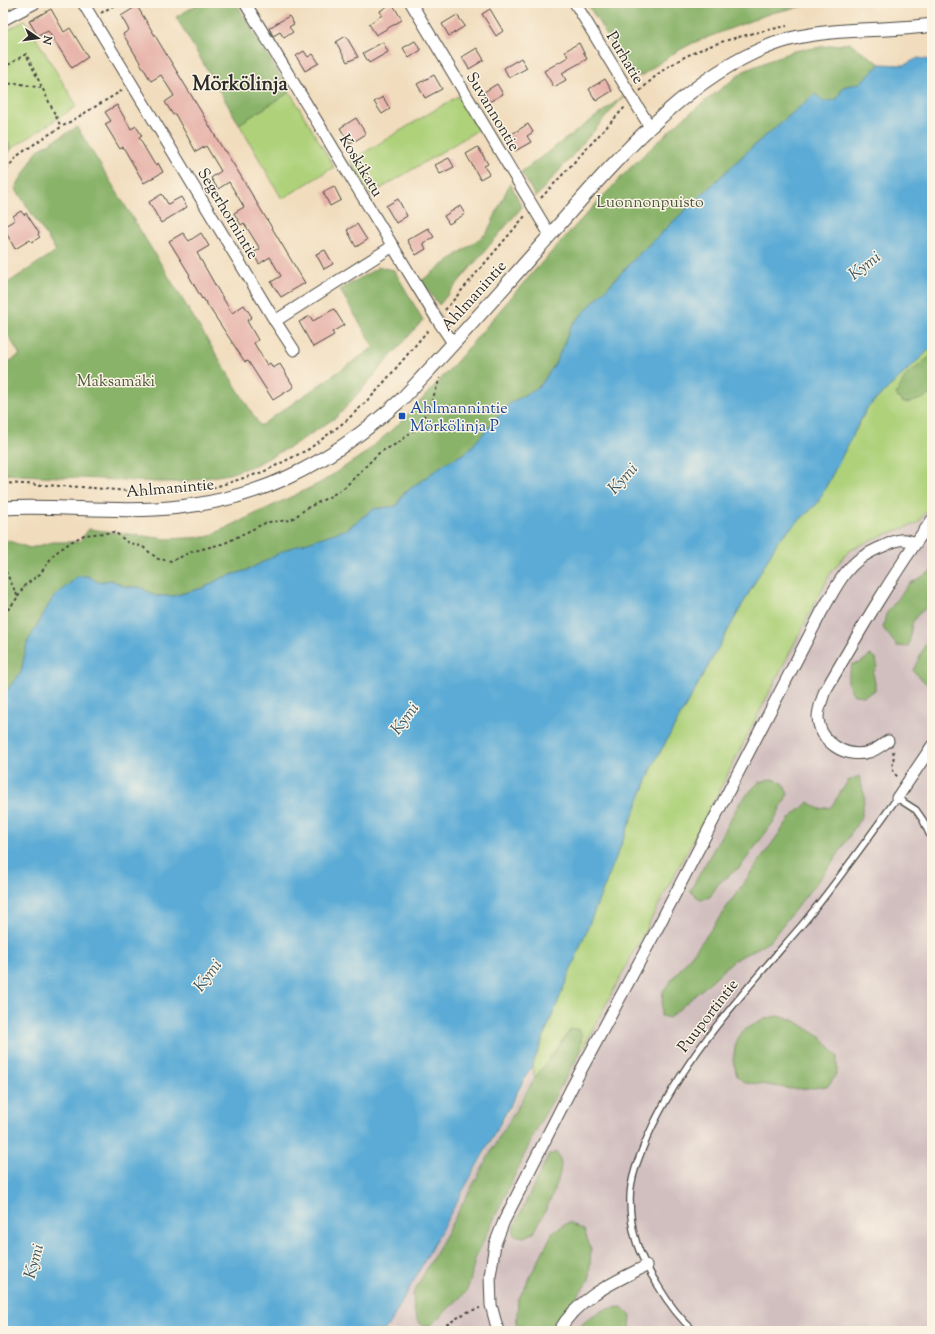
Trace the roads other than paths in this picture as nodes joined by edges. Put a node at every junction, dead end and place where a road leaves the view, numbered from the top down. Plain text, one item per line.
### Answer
1 (35, 3) edge
2 (83, 3) edge
3 (245, 3) edge
4 (411, 3) edge
5 (575, 3) edge
6 (3, 20) edge
7 (932, 25) edge
8 (650, 127) junction
9 (550, 235) junction
10 (393, 246) junction
11 (275, 321) junction
12 (453, 343) junction
13 (294, 350) dead end
14 (3, 508) edge
15 (932, 520) edge
16 (915, 543) junction
17 (890, 745) road end
18 (932, 746) edge
19 (897, 798) junction
20 (932, 840) edge
21 (646, 1266) junction
22 (498, 1331) edge
23 (559, 1331) edge
24 (694, 1331) edge

1 - 6 street
2 - 11 street, Segerhornintie
3 - 10 street, Koskikatu
4 - 9 street, Suvannontie
5 - 8 street, Purhatie
7 - 8 street, Ahlmanintie
8 - 9 street, Ahlmanintie
9 - 12 street, Ahlmanintie
10 - 11 street
10 - 12 street, Koskikatu
11 - 13 street, Segerhornintie
12 - 14 street, Ahlmanintie
15 - 16 street
16 - 17 street
16 - 22 street
18 - 19 street, Puuportintie
19 - 20 lane
19 - 21 lane, Puuportintie
21 - 23 street
21 - 24 lane, Puuportintie

